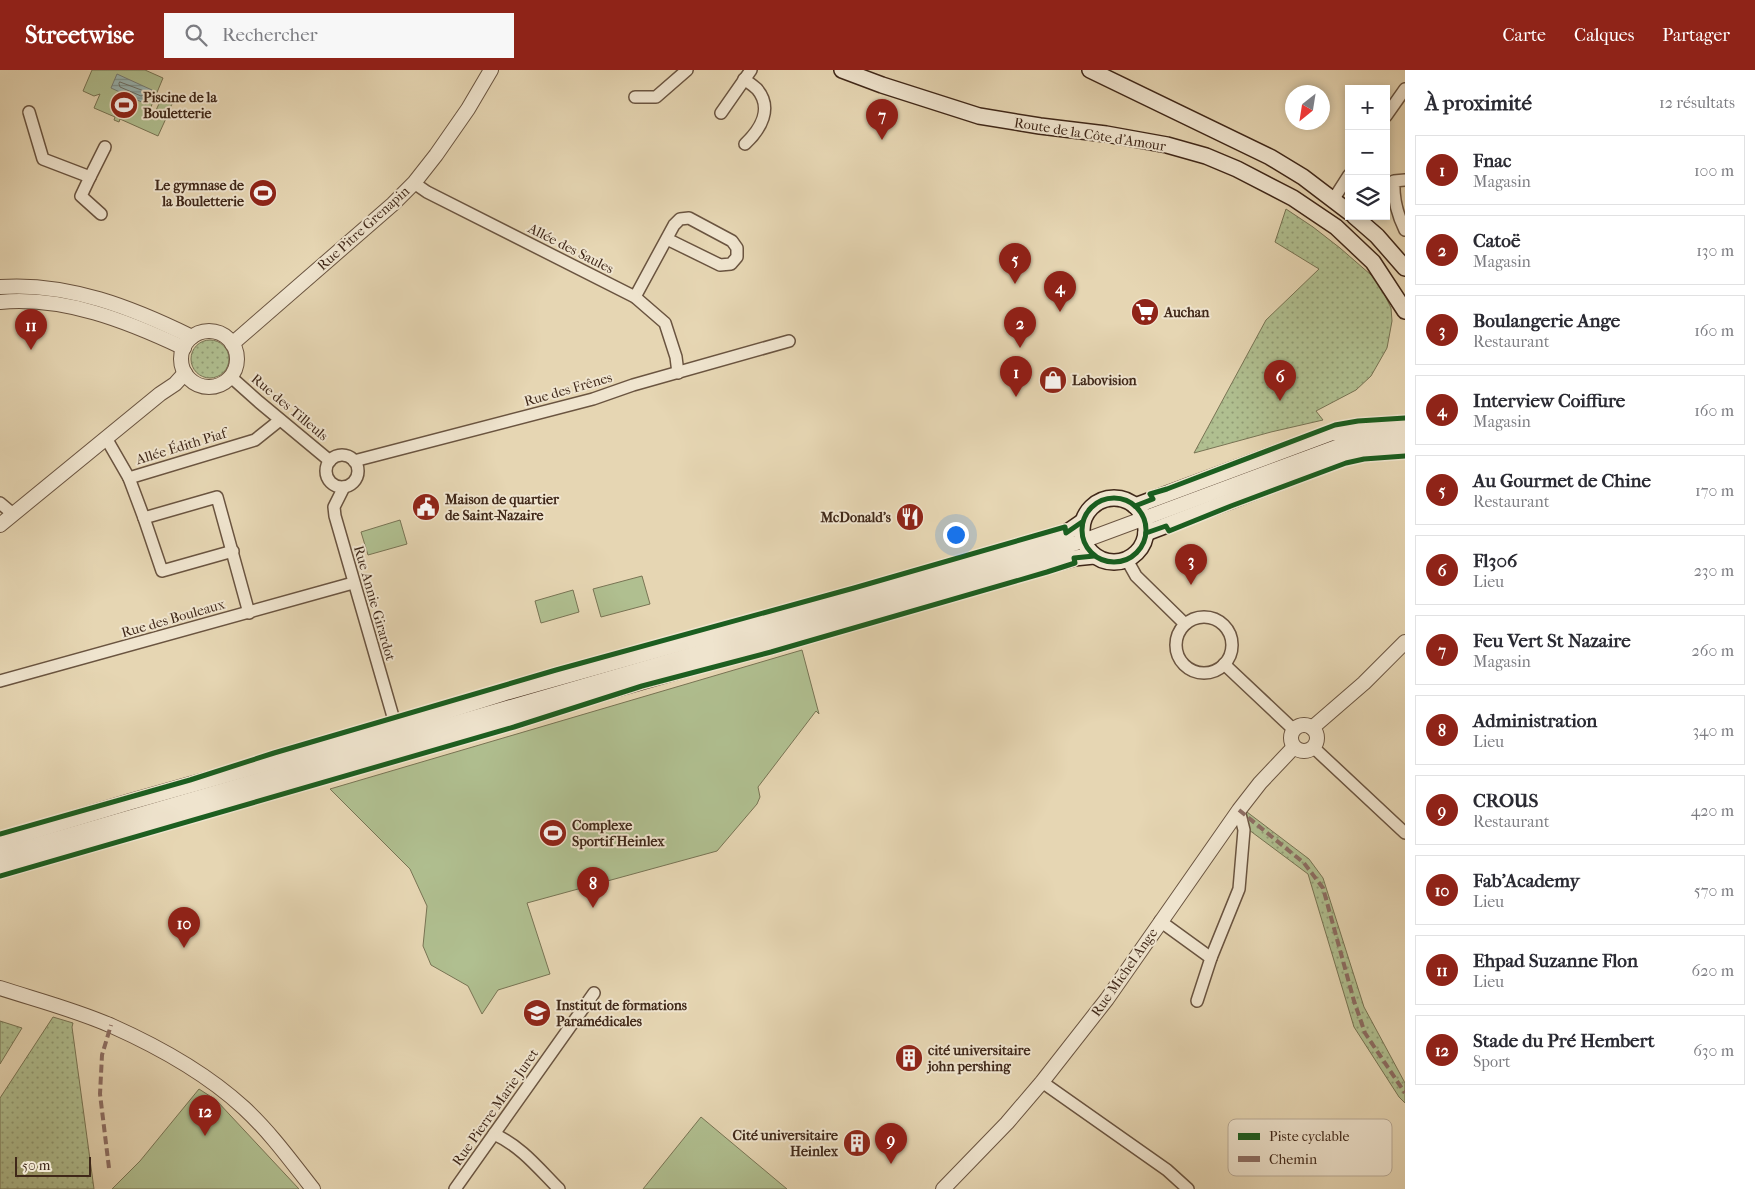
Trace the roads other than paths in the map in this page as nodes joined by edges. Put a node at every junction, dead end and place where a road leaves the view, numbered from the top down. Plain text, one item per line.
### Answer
1 (491, 70) edge
2 (687, 70) edge
3 (1090, 70) edge
4 (850, 72) edge
5 (748, 74) edge
6 (1405, 89) edge
7 (634, 97) dead end
8 (1390, 110) edge
9 (29, 112) dead end
10 (721, 113) dead end
11 (745, 144) dead end
12 (105, 147) dead end
13 (90, 178) junction
14 (1405, 180) edge
15 (1345, 182) edge
16 (414, 183) junction
17 (1333, 200) junction
18 (1345, 209) edge
19 (101, 214) dead end
20 (1359, 220) edge
21 (1405, 230) edge
22 (667, 239) junction
23 (1405, 268) edge
24 (0, 287) edge
25 (635, 298) junction
26 (0, 302) edge
27 (1405, 311) edge
28 (789, 340) dead end
29 (188, 342) junction
30 (232, 344) junction
31 (185, 373) junction
32 (678, 373) junction
33 (231, 376) junction
34 (280, 420) junction
35 (1405, 426) edge
36 (1405, 436) edge
37 (106, 438) junction
38 (1405, 448) edge
39 (330, 461) junction
40 (354, 461) junction
41 (129, 478) junction
42 (344, 487) junction
43 (0, 503) edge
44 (1135, 506) junction
45 (13, 514) junction
46 (144, 518) junction
47 (1082, 522) junction
48 (0, 525) edge
49 (1145, 526) junction
50 (1083, 541) junction
51 (233, 551) junction
52 (1094, 556) junction
53 (1127, 560) junction
54 (353, 583) junction
55 (249, 612) junction
56 (1185, 624) junction
57 (1405, 642) edge
58 (1224, 664) junction
59 (0, 681) edge
60 (396, 727) junction
61 (1312, 728) junction
62 (1293, 729) junction
63 (1294, 747) junction
64 (1312, 747) junction
65 (1239, 810) junction
66 (1405, 833) edge
67 (0, 841) edge
68 (0, 854) edge
69 (0, 869) edge
70 (1160, 921) junction
71 (1211, 958) junction
72 (0, 988) edge
73 (594, 993) dead end
74 (1197, 1001) dead end
75 (1042, 1082) junction
76 (494, 1134) junction
77 (313, 1189) edge
78 (455, 1189) edge
79 (559, 1189) edge
80 (943, 1189) edge
81 (1188, 1189) edge

1 - 16 street, Rue Pitre Grenapin
2 - 7 street
3 - 17 main road
4 - 27 main road, Route de la Côte d'Amour
5 - 10 street
5 - 11 street
6 - 8 street
9 - 13 street
12 - 13 street
13 - 19 street
14 - 21 street
15 - 17 street
16 - 25 street, Allée des Saules
16 - 30 street, Rue Pitre Grenapin
17 - 18 main road
20 - 23 main road
22 - 22 street
22 - 25 street
24 - 29 street
25 - 32 street, Allée des Saules
26 - 29 street
28 - 32 street, Rue des Frênes
29 - 30 street
29 - 31 street
30 - 33 street
31 - 33 street
31 - 37 street
32 - 40 street, Rue des Frênes
33 - 34 street, Rue des Tilleuls
34 - 39 street, Rue des Tilleuls
34 - 41 street, Allée Édith Piaf
35 - 44 main road
36 - 49 street
37 - 41 street, Allée Édith Piaf
37 - 45 street
38 - 49 main road
39 - 40 street
39 - 42 street
40 - 42 street
41 - 46 street
42 - 54 street, Rue Annie Girardot
43 - 45 street
44 - 47 main road
44 - 49 main road
45 - 48 street
46 - 51 street
46 - 51 street
47 - 50 main road
47 - 60 main road
49 - 50 street
49 - 53 main road
50 - 52 main road
50 - 68 street
51 - 55 street
52 - 53 main road
52 - 69 main road
53 - 56 street
54 - 55 street, Rue des Bouleaux
54 - 60 street, Rue Annie Girardot
55 - 59 street, Rue des Bouleaux
56 - 58 street
56 - 58 street
57 - 61 street
58 - 62 street
60 - 67 main road
61 - 62 street
61 - 64 street
62 - 63 street
63 - 64 street
63 - 65 street, Rue Michel Ange
64 - 66 street
65 - 70 street, Rue Michel Ange
65 - 71 street
70 - 71 street
70 - 75 street, Rue Michel Ange
71 - 74 street
72 - 77 street
73 - 76 street, Rue Pierre Marie Juret
75 - 80 street, Rue Michel Ange
75 - 81 street
76 - 78 street, Rue Pierre Marie Juret
76 - 79 street

